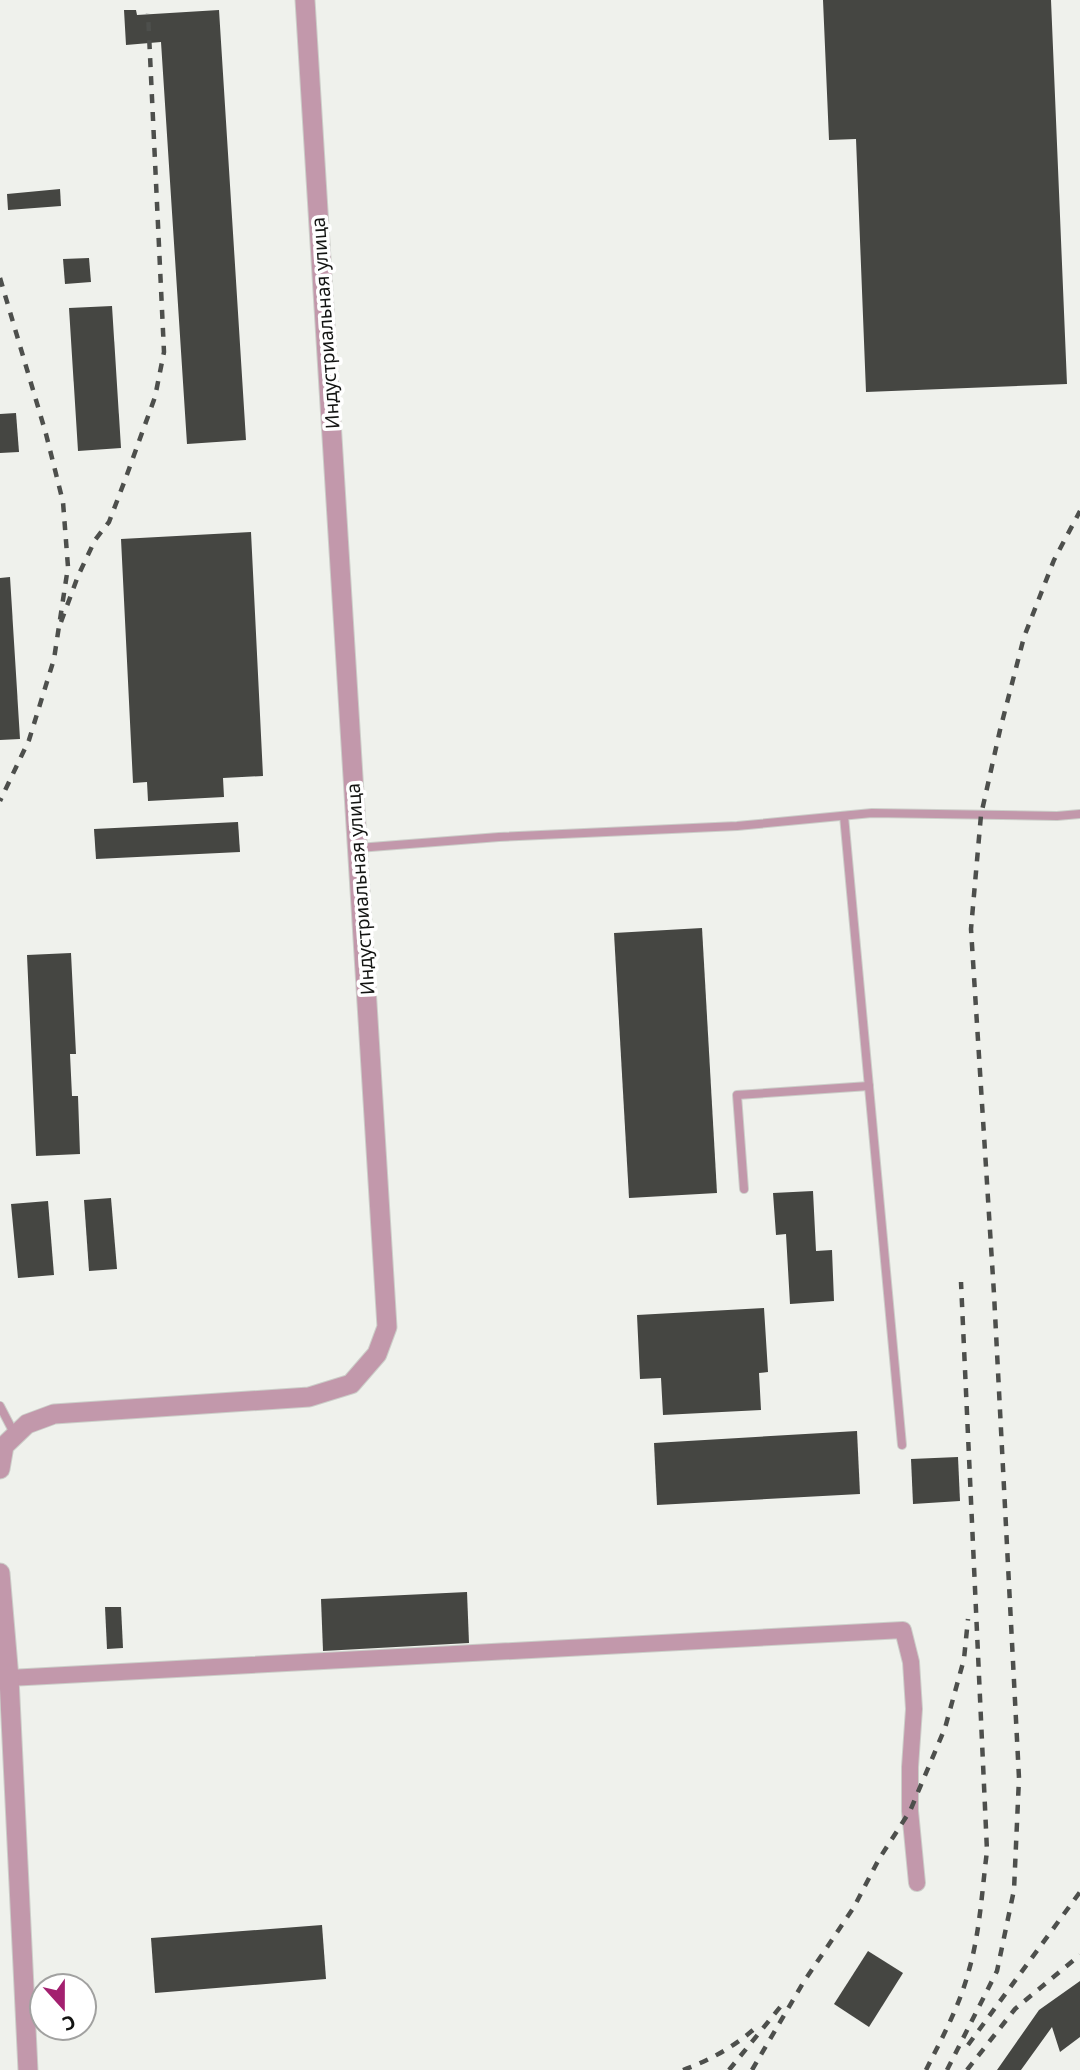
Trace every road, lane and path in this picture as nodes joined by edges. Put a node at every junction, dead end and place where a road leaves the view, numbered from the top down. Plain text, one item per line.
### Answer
1 (305, 0) edge
2 (1080, 814) edge
3 (844, 816) junction
4 (358, 848) junction
5 (869, 1086) junction
6 (744, 1189) dead end
7 (0, 1406) edge
8 (15, 1435) junction
9 (902, 1445) dead end
10 (0, 1464) edge
11 (0, 1573) edge
12 (9, 1678) junction
13 (917, 1883) dead end
14 (28, 2070) edge

1 - 4 street, Индустриальная улица
2 - 3 lane
3 - 4 lane
3 - 5 lane
4 - 8 street, Индустриальная улица
5 - 6 lane
5 - 9 lane
7 - 8 lane
8 - 10 street
11 - 12 street
12 - 13 street
12 - 14 street

